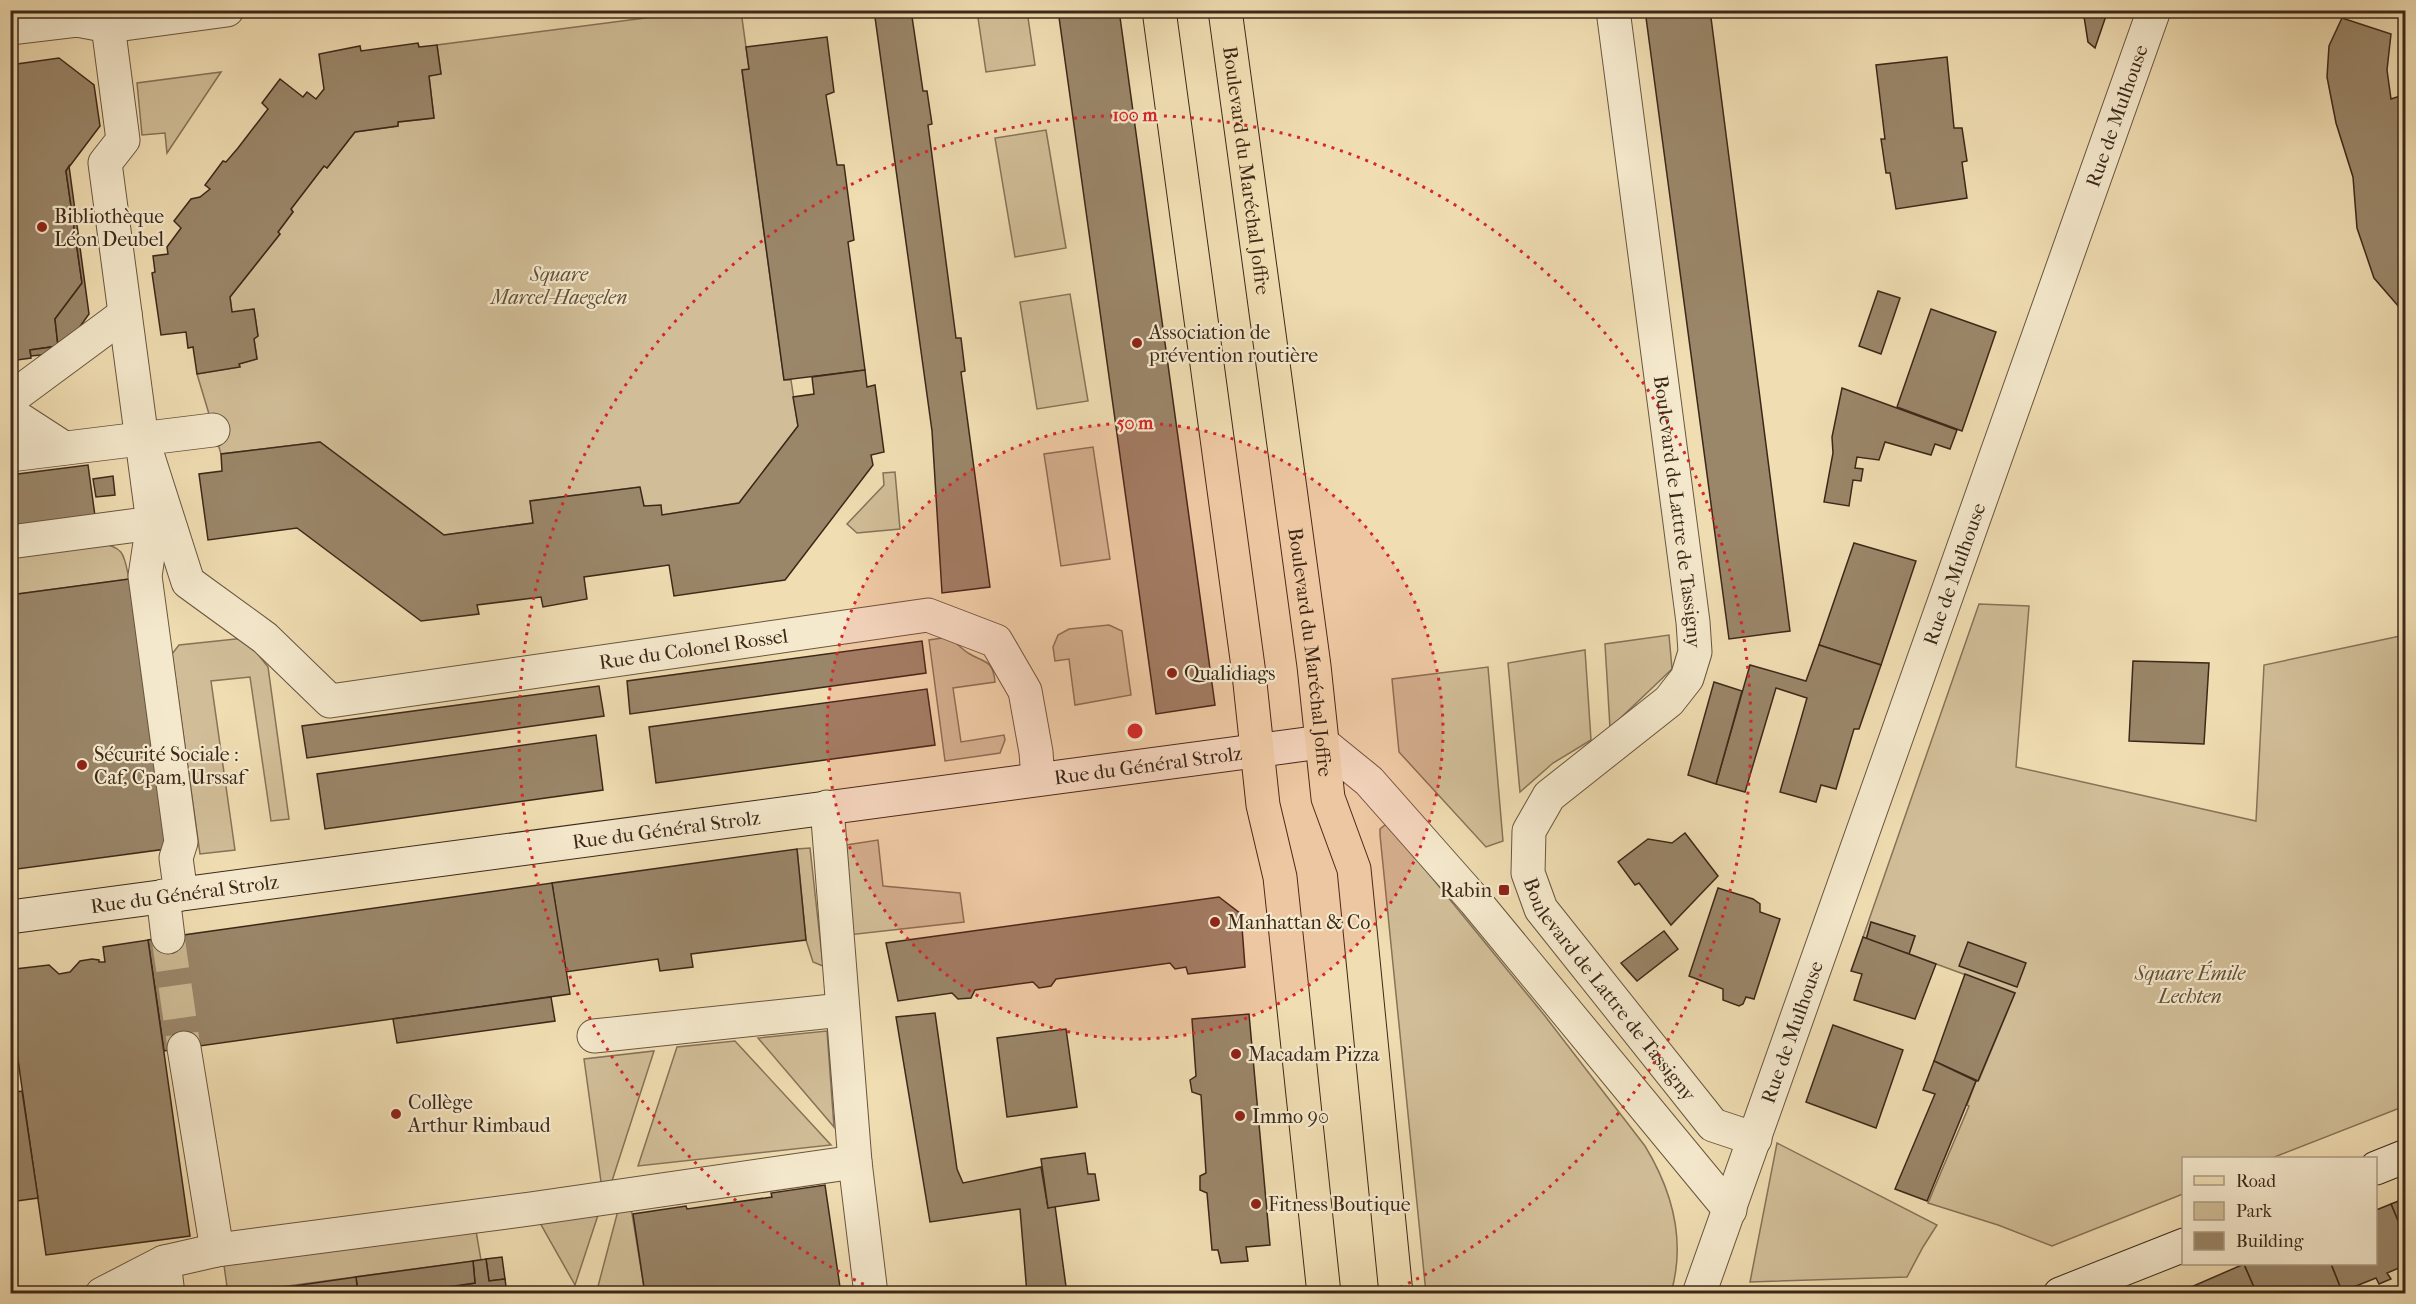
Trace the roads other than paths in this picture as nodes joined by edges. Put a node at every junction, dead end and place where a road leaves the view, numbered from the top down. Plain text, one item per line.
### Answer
1 (227, 10) edge
2 (1159, 10) edge
3 (1225, 10) edge
4 (1613, 10) edge
5 (2154, 10) edge
6 (107, 18) edge
7 (10, 28) edge
8 (125, 314) junction
9 (10, 399) edge
10 (10, 413) edge
11 (213, 430) dead end
12 (142, 438) junction
13 (64, 448) junction
14 (10, 455) edge
15 (162, 526) junction
16 (10, 542) edge
17 (1321, 742) junction
18 (1258, 749) junction
19 (1038, 779) junction
20 (827, 807) junction
21 (172, 895) junction
22 (10, 916) edge
23 (168, 937) tunnel mouth
24 (842, 1010) junction
25 (594, 1036) dead end
26 (184, 1048) tunnel mouth
27 (1755, 1139) junction
28 (2406, 1156) edge
29 (855, 1162) junction
30 (2377, 1168) edge
31 (1730, 1210) junction
32 (2182, 1246) edge
33 (217, 1250) junction
34 (166, 1278) edge
35 (102, 1293) edge
36 (871, 1293) edge
37 (1324, 1293) edge
38 (1396, 1293) edge
39 (1699, 1293) edge
40 (2060, 1293) edge

1 - 6 street
2 - 18 main road
3 - 17 main road, Boulevard du Maréchal Joffre
4 - 27 street, Boulevard de Lattre de Tassigny
5 - 27 street, Rue de Mulhouse
6 - 7 street
6 - 8 street
8 - 9 street
8 - 12 street
10 - 13 street
11 - 12 street
12 - 13 street
12 - 15 street
13 - 14 street
15 - 16 street
15 - 19 street, Rue du Colonel Rossel
15 - 21 street
17 - 18 street, Rue du Général Strolz
17 - 31 street
17 - 38 main road, Boulevard du Maréchal Joffre
18 - 19 street, Rue du Général Strolz
18 - 37 main road
19 - 20 street, Rue du Général Strolz
20 - 21 street, Rue du Général Strolz
20 - 24 street
21 - 22 street, Rue du Général Strolz
21 - 23 street
24 - 25 street
24 - 29 street
26 - 33 street
27 - 31 street, Rue de Mulhouse
28 - 30 street
29 - 33 street
29 - 36 street
31 - 39 street, Rue de Mulhouse
32 - 40 street
33 - 34 street
34 - 35 street

